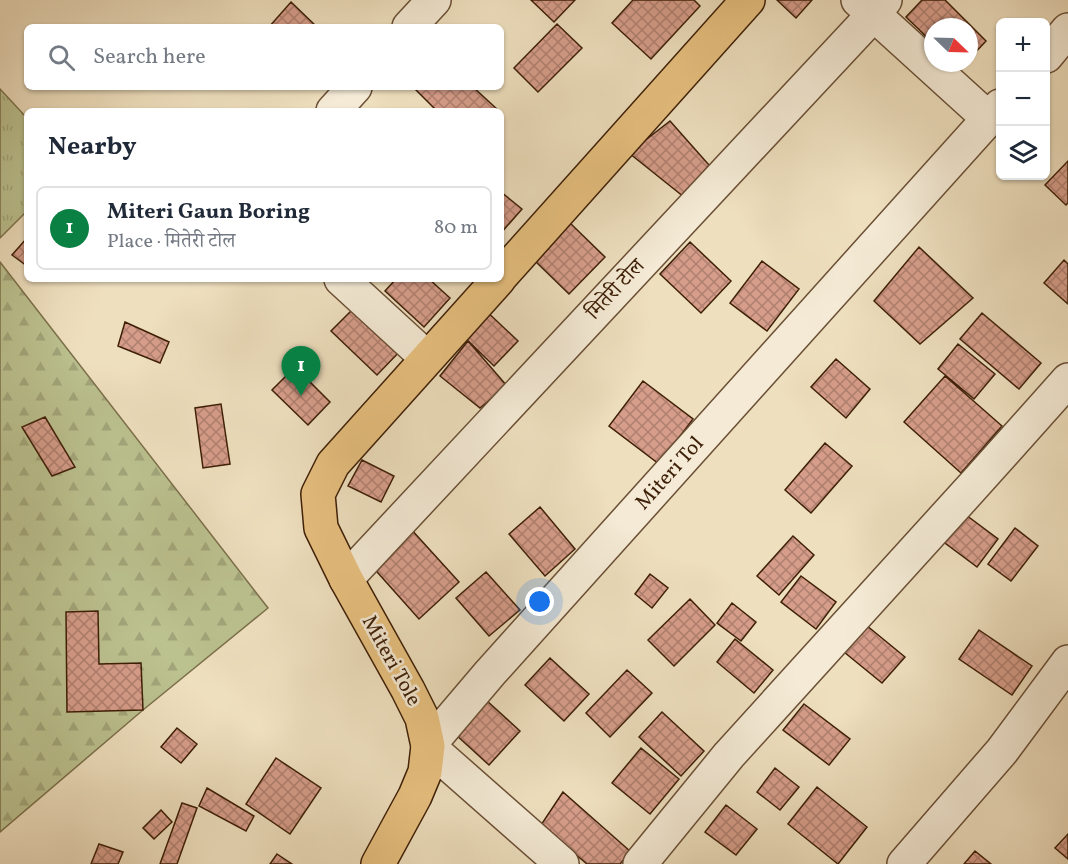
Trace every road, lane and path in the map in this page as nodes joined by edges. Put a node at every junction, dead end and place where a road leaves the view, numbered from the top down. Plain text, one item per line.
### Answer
1 (434, 0) edge
2 (748, 0) edge
3 (872, 5) edge
4 (412, 24) edge
5 (1068, 30) edge
6 (1050, 51) edge
7 (352, 90) edge
8 (336, 108) edge
9 (995, 113) edge
10 (504, 274) edge
11 (344, 282) edge
12 (496, 282) edge
13 (428, 358) junction
14 (1068, 380) edge
15 (346, 579) junction
16 (1068, 662) edge
17 (428, 746) junction
18 (378, 864) edge
19 (562, 864) edge
20 (640, 864) edge
21 (904, 864) edge

1 - 4 street
2 - 10 main road
3 - 9 street
3 - 15 street, मितेरी टोल
5 - 6 street
7 - 8 street
9 - 17 street, Miteri Tol
11 - 13 street
12 - 13 main road
13 - 15 main road, Miteri Tole
14 - 20 street
15 - 17 main road, Miteri Tole
16 - 21 street
17 - 18 main road
17 - 19 street

